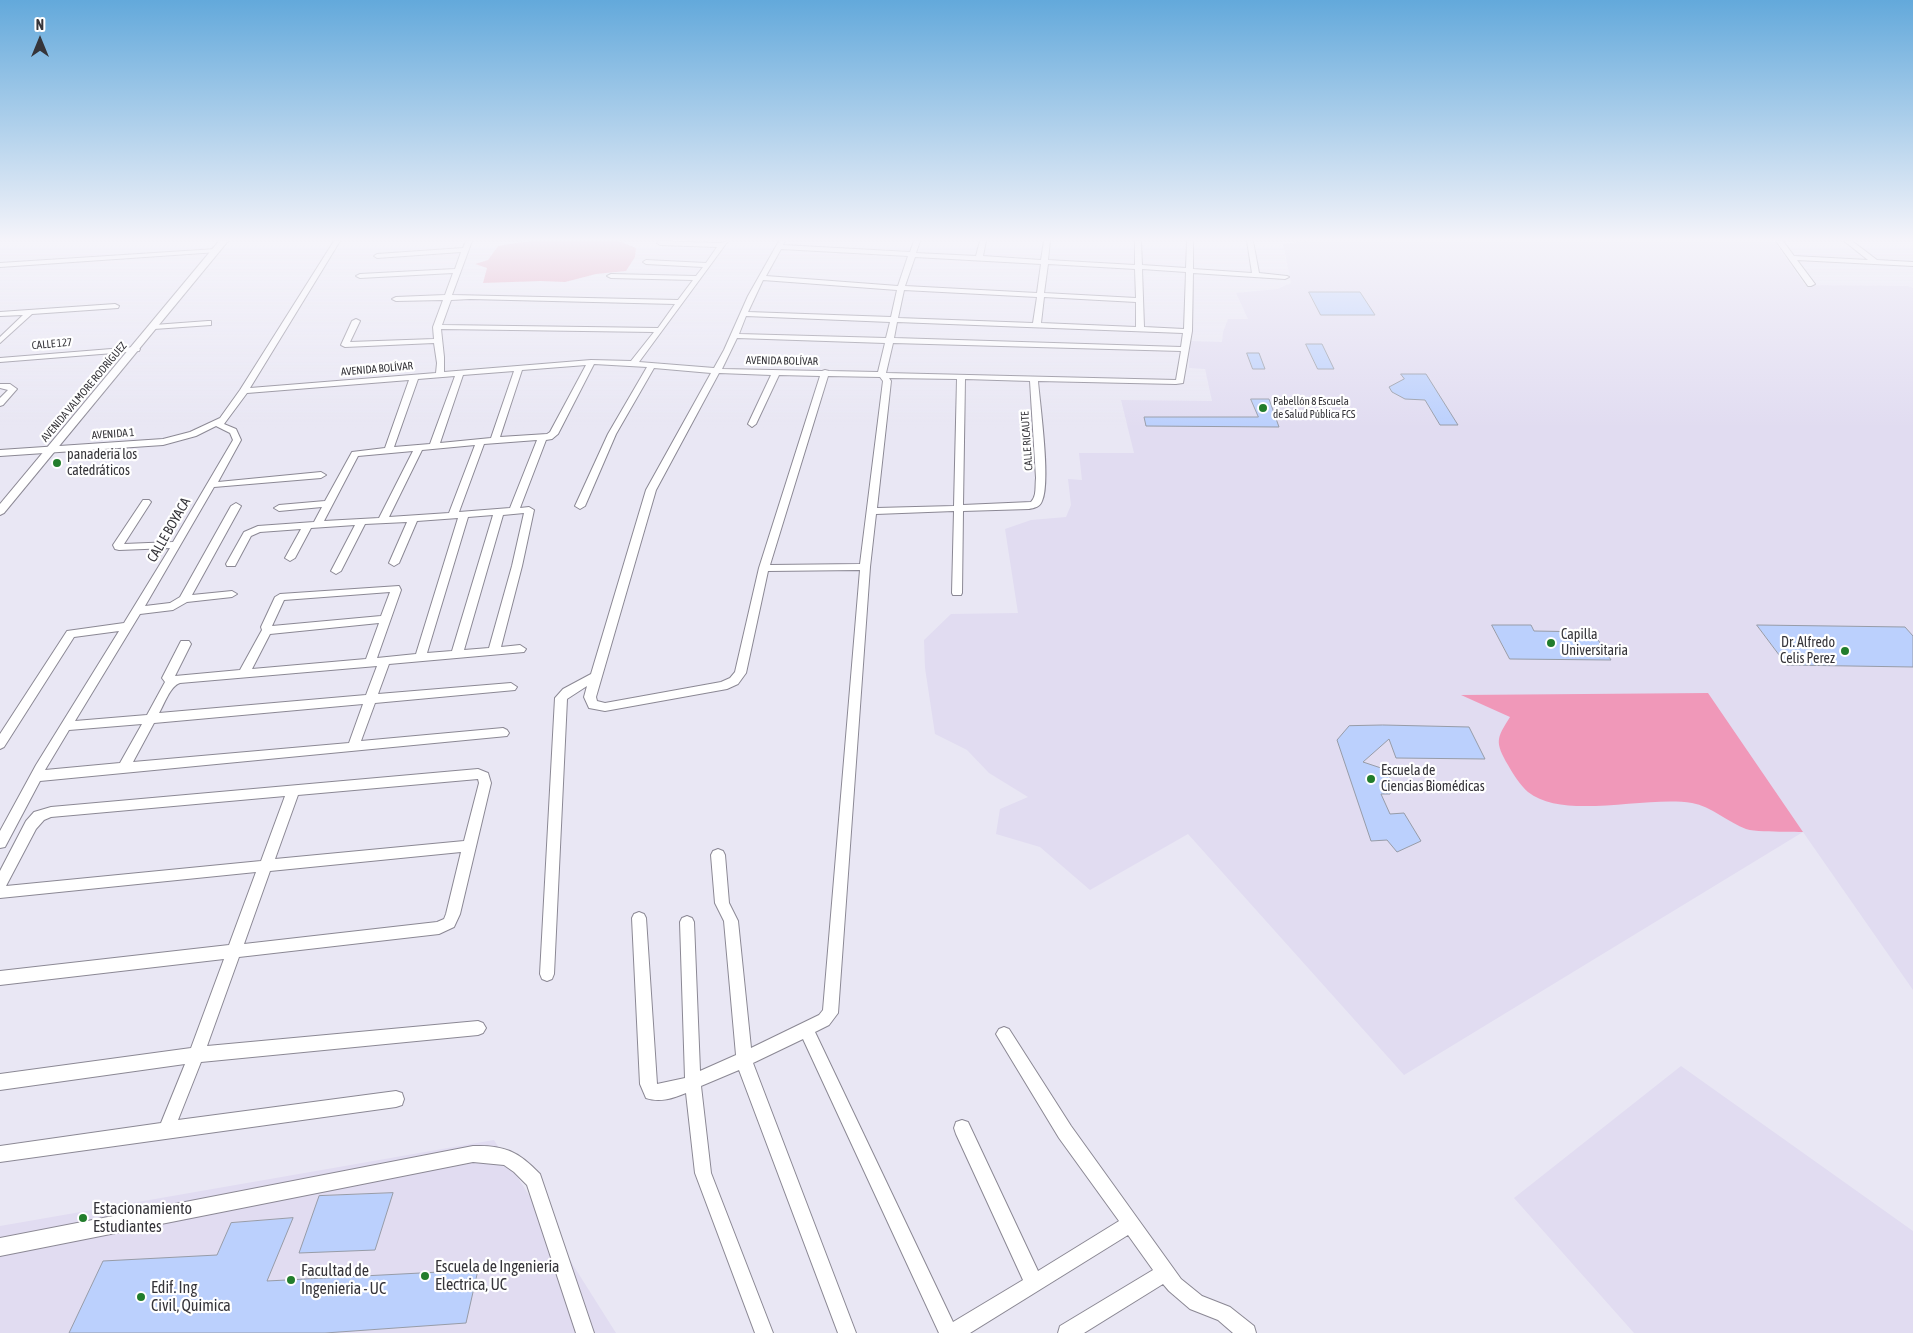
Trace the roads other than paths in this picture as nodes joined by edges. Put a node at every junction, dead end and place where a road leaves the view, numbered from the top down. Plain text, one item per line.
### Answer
1 (174, 303) edge
2 (298, 303) edge
3 (446, 303) edge
4 (678, 303) edge
5 (749, 303) edge
6 (898, 303) edge
7 (1040, 303) edge
8 (1140, 303) edge
9 (1188, 303) edge
10 (115, 306) dead end
11 (30, 312) junction
12 (0, 314) edge
13 (743, 314) junction
14 (894, 319) junction
15 (356, 321) dead end
16 (208, 323) dead end
17 (1037, 324) junction
18 (154, 327) junction
19 (437, 327) junction
20 (1140, 329) junction
21 (660, 330) junction
22 (1188, 331) junction
23 (736, 336) junction
24 (889, 340) junction
25 (0, 341) edge
26 (436, 341) junction
27 (1186, 349) junction
28 (133, 353) junction
29 (0, 360) edge
30 (591, 362) junction
31 (632, 365) junction
32 (0, 366) edge
33 (651, 367) junction
34 (520, 368) junction
35 (716, 371) junction
36 (776, 372) junction
37 (826, 372) junction
38 (460, 373) junction
39 (882, 374) junction
40 (439, 375) junction
41 (414, 378) junction
42 (961, 378) junction
43 (1034, 380) junction
44 (0, 386) edge
45 (244, 391) junction
46 (0, 403) edge
47 (221, 422) junction
48 (752, 424) dead end
49 (542, 438) junction
50 (496, 440) junction
51 (480, 442) junction
52 (434, 446) junction
53 (418, 448) junction
54 (389, 450) junction
55 (0, 453) edge
56 (48, 454) junction
57 (0, 459) edge
58 (321, 475) dead end
59 (211, 485) junction
60 (146, 502) dead end
61 (329, 504) junction
62 (236, 506) dead end
63 (580, 506) dead end
64 (279, 508) dead end
65 (957, 508) junction
66 (514, 510) junction
67 (0, 511) edge
68 (871, 511) junction
69 (499, 512) junction
70 (464, 514) junction
71 (453, 515) junction
72 (413, 518) junction
73 (383, 520) junction
74 (361, 522) junction
75 (312, 525) junction
76 (176, 545) junction
77 (290, 558) dead end
78 (394, 563) dead end
79 (231, 564) dead end
80 (865, 567) junction
81 (764, 568) junction
82 (336, 571) dead end
83 (957, 593) dead end
84 (232, 594) dead end
85 (184, 599) junction
86 (136, 611) junction
87 (385, 619) junction
88 (127, 626) junction
89 (267, 630) junction
90 (185, 644) dead end
91 (520, 649) dead end
92 (494, 651) junction
93 (457, 654) junction
94 (421, 656) junction
95 (385, 660) junction
96 (370, 662) junction
97 (244, 673) junction
98 (596, 676) junction
99 (172, 681) junction
100 (511, 687) dead end
101 (370, 699) junction
102 (150, 718) junction
103 (66, 726) junction
104 (503, 733) dead end
105 (0, 744) edge
106 (353, 746) junction
107 (124, 767) junction
108 (36, 776) junction
109 (293, 791) junction
110 (0, 843) edge
111 (468, 846) junction
112 (718, 855) dead end
113 (265, 865) junction
114 (0, 884) edge
115 (0, 892) edge
116 (639, 918) dead end
117 (687, 922) dead end
118 (235, 952) junction
119 (548, 974) dead end
120 (0, 978) edge
121 (478, 1028) dead end
122 (806, 1029) junction
123 (1004, 1034) dead end
124 (196, 1055) junction
125 (744, 1061) junction
126 (0, 1082) edge
127 (693, 1082) junction
128 (396, 1099) dead end
129 (962, 1128) dead end
130 (166, 1131) junction
131 (0, 1154) edge
132 (1130, 1224) junction
133 (0, 1247) edge
134 (1165, 1273) junction
135 (1034, 1284) junction
136 (585, 1333) edge
137 (764, 1333) edge
138 (847, 1333) edge
139 (951, 1333) edge
140 (1067, 1333) edge
141 (1247, 1333) edge

1 - 18 street, AVENIDA VALMORE RODRÍGUEZ
2 - 45 street
3 - 19 street
4 - 21 street
5 - 13 street
6 - 14 street
7 - 17 street
8 - 20 street
9 - 22 street, AVENIDA BOLÍVAR
10 - 11 street
11 - 12 street
11 - 25 street
13 - 14 street
13 - 23 street
14 - 17 street
14 - 24 street
15 - 26 street
16 - 18 street
17 - 20 street
18 - 28 street, AVENIDA VALMORE RODRÍGUEZ
19 - 21 street
19 - 26 street
20 - 22 street
21 - 31 street
22 - 27 street, AVENIDA BOLÍVAR
23 - 24 street
23 - 35 street
24 - 27 street
24 - 39 street
26 - 40 street
27 - 43 street, AVENIDA BOLÍVAR
28 - 29 street, CALLE 127
28 - 32 street, CALLE 127
28 - 56 street, AVENIDA VALMORE RODRÍGUEZ
30 - 31 street, AVENIDA BOLÍVAR
30 - 34 street, AVENIDA BOLÍVAR
30 - 49 street
31 - 33 street, AVENIDA BOLÍVAR
33 - 35 street, AVENIDA BOLÍVAR
33 - 63 street
34 - 38 street, AVENIDA BOLÍVAR
34 - 50 street
35 - 36 street, AVENIDA BOLÍVAR
35 - 98 street
36 - 37 street, AVENIDA BOLÍVAR
36 - 48 street
37 - 39 street, AVENIDA BOLÍVAR
37 - 81 street
38 - 40 street, AVENIDA BOLÍVAR
38 - 52 street
39 - 42 street, AVENIDA BOLÍVAR
39 - 68 street
40 - 41 street, AVENIDA BOLÍVAR
41 - 45 street, AVENIDA BOLÍVAR
41 - 54 street
42 - 43 street, AVENIDA BOLÍVAR
42 - 65 street
43 - 65 street, CALLE RICAUTE
44 - 46 street
45 - 47 street
47 - 56 street, AVENIDA 1
47 - 59 street, CALLE BOYACA
49 - 50 street
49 - 66 street
50 - 51 street
51 - 52 street
51 - 71 street
52 - 53 street
53 - 54 street
53 - 73 street
54 - 61 street
55 - 56 street, AVENIDA 1
56 - 57 street, AVENIDA 1
56 - 67 street, AVENIDA VALMORE RODRÍGUEZ
58 - 59 street
59 - 76 street, CALLE BOYACA
60 - 76 street
61 - 64 street
61 - 75 street
62 - 85 street
65 - 68 street
65 - 83 street
66 - 69 street
66 - 92 street
68 - 80 street
69 - 70 street
69 - 93 street
70 - 71 street
70 - 94 street
71 - 72 street
72 - 73 street
72 - 78 street
73 - 74 street
74 - 75 street
74 - 82 street
75 - 77 street
75 - 79 street
76 - 86 street, CALLE BOYACA
80 - 81 street
80 - 122 street
81 - 98 street
84 - 85 street
85 - 86 street
86 - 88 street, CALLE BOYACA
87 - 89 street
87 - 89 street
87 - 96 street
88 - 103 street, CALLE BOYACA
88 - 105 street
89 - 97 street
90 - 99 street
91 - 92 street
92 - 93 street
93 - 94 street
94 - 95 street
95 - 96 street
95 - 101 street
96 - 97 street
97 - 99 street
98 - 119 street
99 - 102 street
100 - 101 street
101 - 102 street
101 - 106 street
102 - 103 street
102 - 107 street
103 - 108 street, CALLE BOYACA
104 - 106 street
106 - 107 street
107 - 108 street
108 - 110 street, CALLE BOYACA
109 - 111 street
109 - 113 street
109 - 114 street
111 - 113 street
111 - 118 street
112 - 125 street
113 - 115 street
113 - 118 street
116 - 127 street
117 - 127 street
118 - 120 street
118 - 124 street
121 - 124 street
122 - 125 street
122 - 139 street
123 - 132 street
124 - 126 street
124 - 130 street
125 - 127 street
125 - 138 street
127 - 137 street
128 - 130 street
129 - 135 street
130 - 131 street
132 - 134 street
132 - 135 street
133 - 136 street
134 - 140 street
134 - 141 street
135 - 139 street

